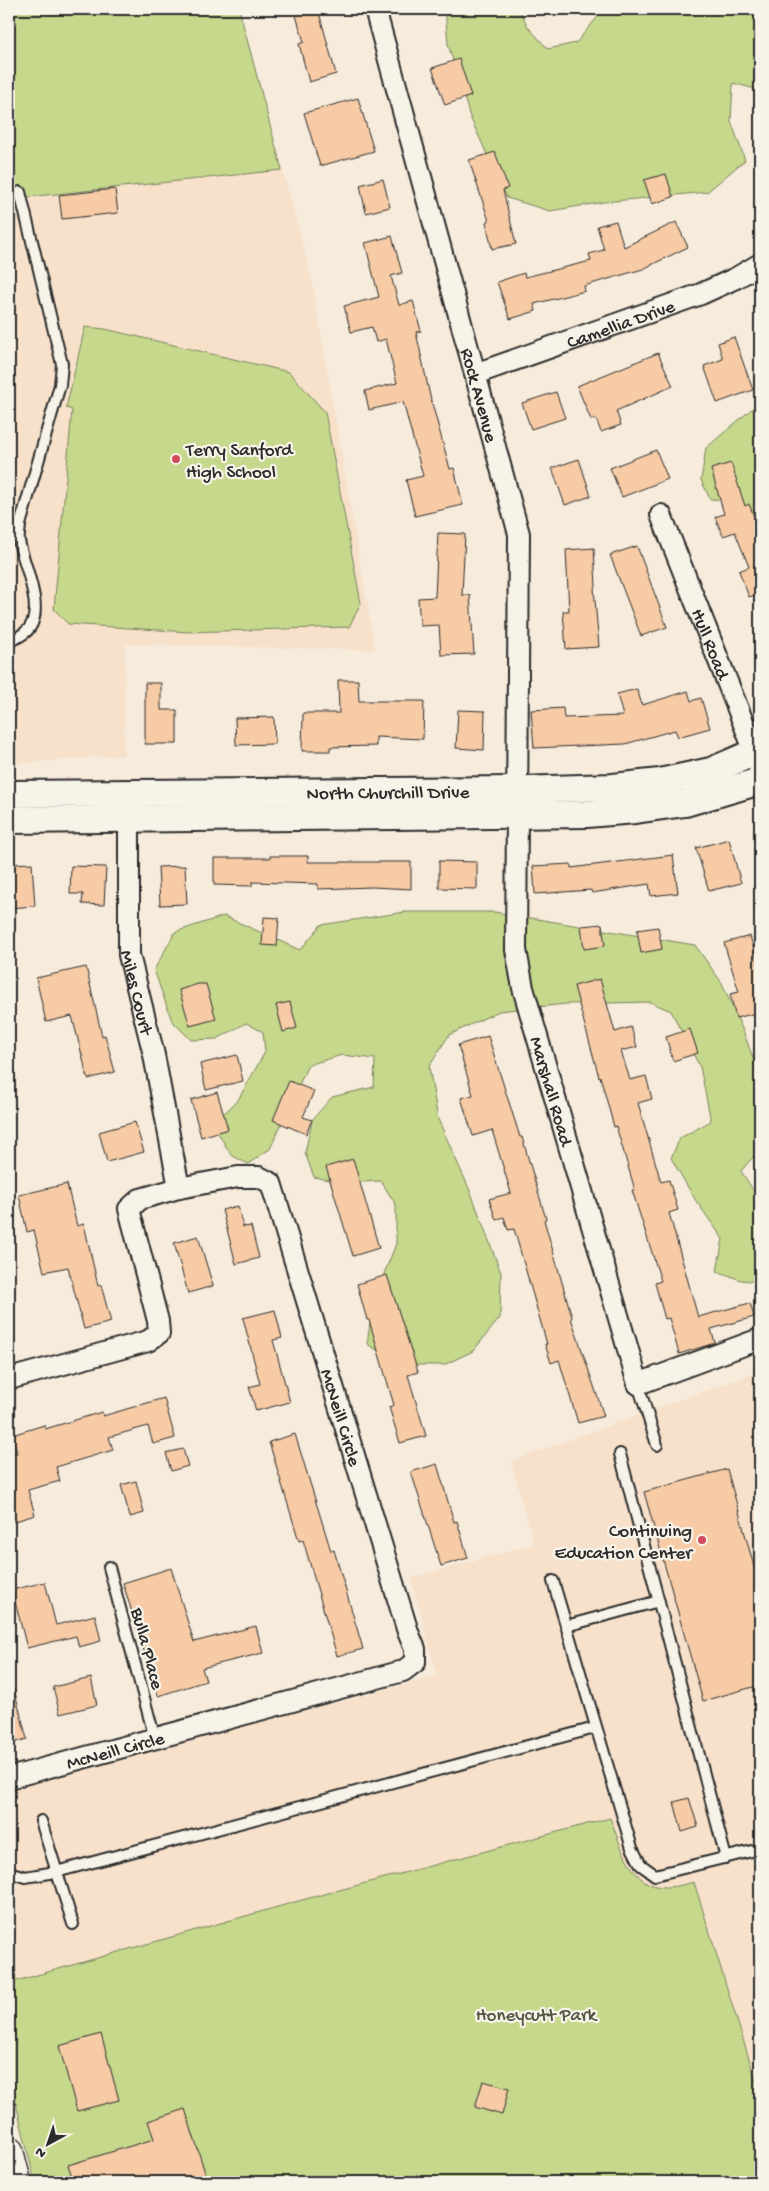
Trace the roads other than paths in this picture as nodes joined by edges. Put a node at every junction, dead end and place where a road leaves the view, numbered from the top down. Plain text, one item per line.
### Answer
1 (375, 9) edge
2 (20, 192) dead end
3 (760, 264) edge
4 (475, 374) junction
5 (661, 516) dead end
6 (9, 640) edge
7 (759, 758) edge
8 (760, 781) edge
9 (128, 793) junction
10 (9, 794) edge
11 (518, 802) junction
12 (129, 819) junction
13 (9, 820) edge
14 (178, 1188) junction
15 (760, 1339) edge
16 (9, 1379) edge
17 (638, 1384) junction
18 (656, 1444) dead end
19 (620, 1454) dead end
20 (109, 1567) dead end
21 (552, 1582) dead end
22 (659, 1601) junction
23 (566, 1626) junction
24 (596, 1728) junction
25 (155, 1739) junction
26 (9, 1778) edge
27 (41, 1822) dead end
28 (760, 1850) edge
29 (726, 1858) junction
30 (9, 1872) edge
31 (56, 1872) junction
32 (73, 1924) dead end

1 - 4 street, Rock Avenue
2 - 6 lane
3 - 4 street, Camellia Drive
4 - 11 street, Rock Avenue
5 - 7 street, Hull Road
7 - 11 street, North Churchill Drive
8 - 11 street, North Churchill Drive
9 - 10 street, North Churchill Drive
9 - 11 street, North Churchill Drive
9 - 12 street, Miles Court
11 - 12 street, North Churchill Drive
11 - 17 street, Marshall Road
12 - 13 street, North Churchill Drive
12 - 14 street, Miles Court
14 - 16 street, McNeill Circle
14 - 25 street, McNeill Circle
15 - 17 street
17 - 18 lane
19 - 22 lane
20 - 25 lane, Bulla Place
21 - 23 lane
22 - 23 lane
22 - 29 lane
23 - 24 lane
24 - 29 lane
24 - 31 lane
25 - 26 street, McNeill Circle
27 - 31 lane
28 - 29 lane
30 - 31 lane
31 - 32 lane

